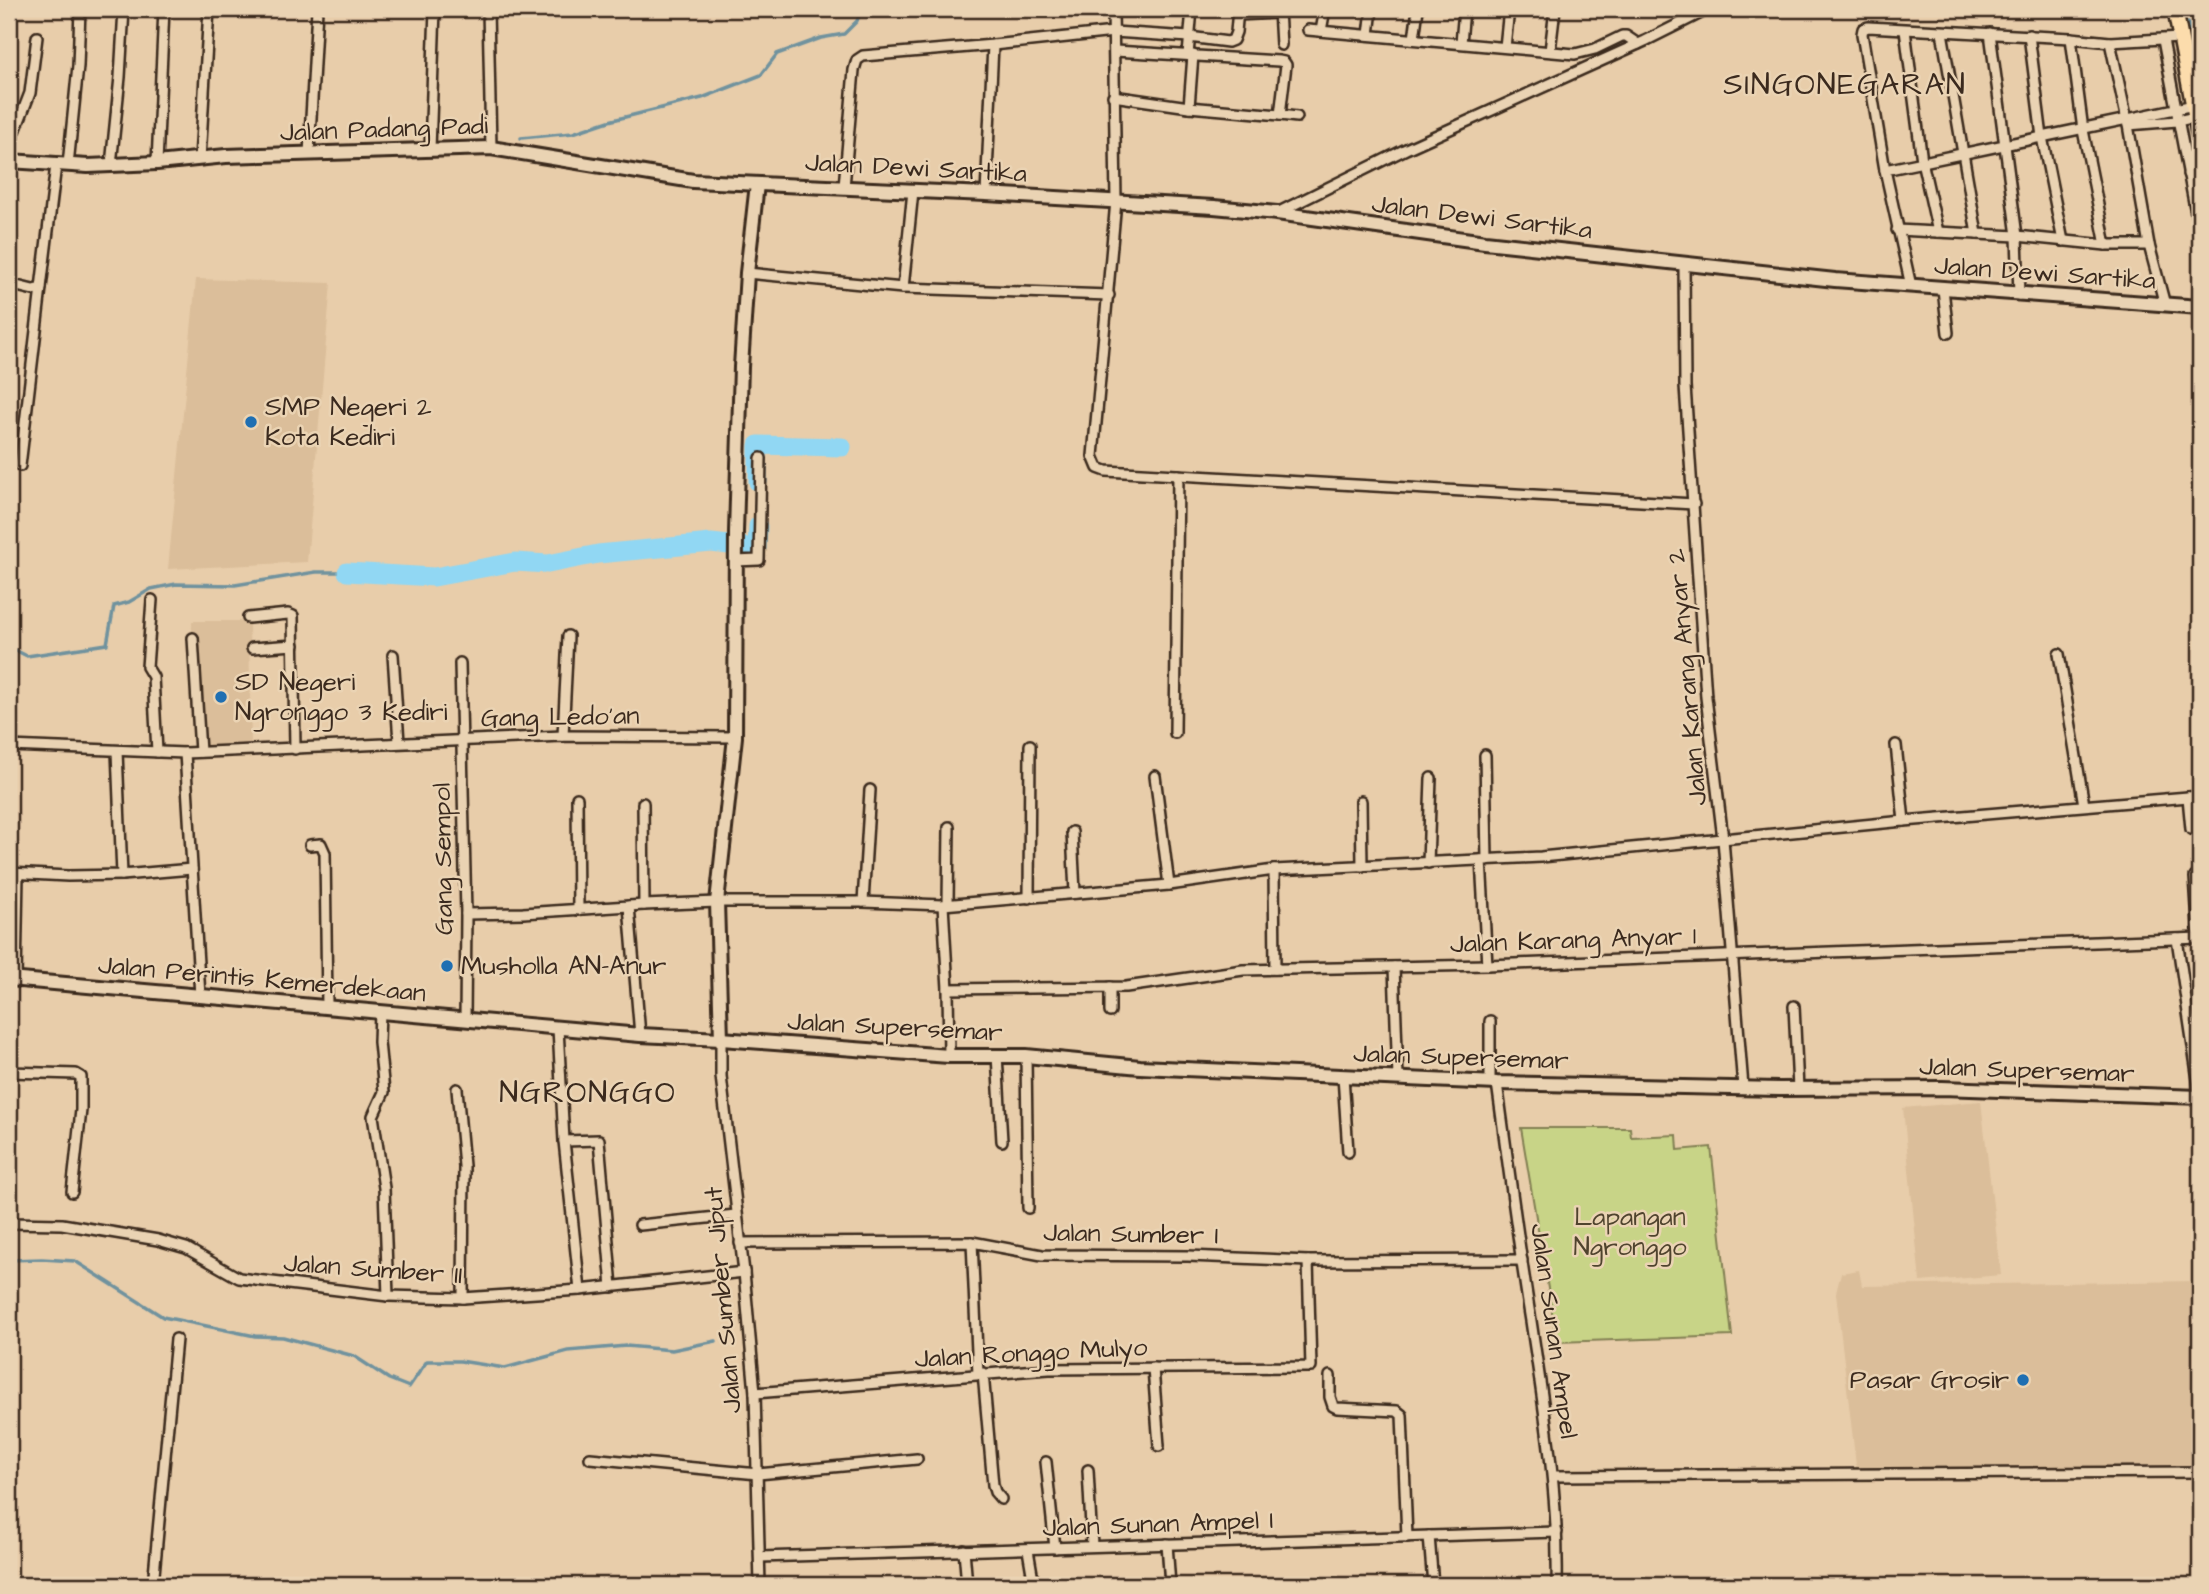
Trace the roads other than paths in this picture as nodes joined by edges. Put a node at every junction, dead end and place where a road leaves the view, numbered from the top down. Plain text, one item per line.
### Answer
1 (80, 9) edge
2 (124, 9) edge
3 (164, 9) edge
4 (209, 9) edge
5 (317, 9) edge
6 (435, 9) edge
7 (488, 9) edge
8 (1113, 9) edge
9 (1192, 9) edge
10 (1325, 9) edge
11 (1372, 9) edge
12 (1418, 9) edge
13 (1464, 9) edge
14 (1508, 9) edge
15 (1555, 9) edge
16 (1709, 9) edge
17 (2175, 9) edge
18 (1279, 11) edge
19 (1238, 12) edge
20 (1308, 30) dead end
21 (1905, 30) junction
22 (1321, 31) junction
23 (1115, 32) junction
24 (1942, 32) junction
25 (1990, 33) junction
26 (1369, 35) junction
27 (2029, 35) junction
28 (37, 37) dead end
29 (1189, 37) junction
30 (2071, 38) junction
31 (2180, 38) junction
32 (1414, 39) junction
33 (2162, 40) junction
34 (2109, 42) junction
35 (1461, 43) junction
36 (1638, 44) junction
37 (993, 45) junction
38 (1281, 45) dead end
39 (1505, 47) junction
40 (1115, 51) junction
41 (1549, 51) junction
42 (1190, 55) junction
43 (2194, 79) edge
44 (1113, 96) junction
45 (1189, 107) junction
46 (2176, 110) junction
47 (2195, 111) junction
48 (1280, 115) junction
49 (1297, 117) dead end
50 (2178, 121) junction
51 (2125, 122) junction
52 (2083, 130) junction
53 (2042, 137) junction
54 (2200, 140) edge
55 (2004, 144) junction
56 (9, 147) edge
57 (491, 148) junction
58 (430, 149) junction
59 (1962, 153) junction
60 (309, 154) junction
61 (200, 159) junction
62 (9, 161) edge
63 (1922, 161) junction
64 (157, 163) junction
65 (62, 165) junction
66 (111, 165) junction
67 (1885, 170) junction
68 (2200, 172) edge
69 (2188, 174) junction
70 (757, 184) junction
71 (844, 187) junction
72 (913, 191) junction
73 (986, 194) junction
74 (1116, 201) junction
75 (1278, 213) junction
76 (1897, 230) junction
77 (1938, 232) junction
78 (1977, 234) junction
79 (2200, 234) edge
80 (2017, 236) junction
81 (2063, 241) junction
82 (2106, 245) junction
83 (2149, 246) junction
84 (1684, 264) junction
85 (747, 273) junction
86 (9, 284) edge
87 (1911, 286) junction
88 (41, 288) junction
89 (903, 288) junction
90 (1943, 289) junction
91 (1109, 295) junction
92 (2019, 295) junction
93 (2165, 305) junction
94 (2200, 307) edge
95 (1948, 332) dead end
96 (761, 458) dead end
97 (20, 466) dead end
98 (1178, 475) junction
99 (1694, 504) junction
100 (735, 558) junction
101 (152, 600) dead end
102 (248, 618) dead end
103 (568, 636) dead end
104 (193, 638) dead end
105 (294, 645) junction
106 (252, 648) dead end
107 (2059, 654) dead end
108 (393, 655) dead end
109 (460, 663) dead end
110 (1175, 733) dead end
111 (563, 736) junction
112 (735, 737) junction
113 (462, 739) junction
114 (398, 742) junction
115 (1030, 745) dead end
116 (1896, 745) dead end
117 (9, 746) edge
118 (295, 749) junction
119 (117, 751) junction
120 (158, 752) junction
121 (200, 752) junction
122 (185, 753) junction
123 (1485, 755) dead end
124 (1155, 776) dead end
125 (1431, 778) dead end
126 (870, 790) dead end
127 (2200, 796) edge
128 (2188, 797) junction
129 (577, 798) dead end
130 (1361, 801) dead end
131 (643, 803) dead end
132 (2084, 805) junction
133 (1904, 821) junction
134 (949, 827) dead end
135 (2191, 828) dead end
136 (1072, 832) dead end
137 (1723, 839) junction
138 (310, 845) dead end
139 (1484, 860) junction
140 (1428, 863) junction
141 (1362, 866) junction
142 (192, 869) junction
143 (1275, 870) junction
144 (13, 873) edge
145 (122, 875) junction
146 (2195, 877) dead end
147 (1169, 885) junction
148 (1075, 893) junction
149 (1029, 898) junction
150 (717, 902) junction
151 (863, 902) junction
152 (946, 904) junction
153 (644, 905) junction
154 (629, 906) junction
155 (578, 910) junction
156 (466, 914) junction
157 (2200, 938) edge
158 (2177, 939) junction
159 (1731, 955) junction
160 (1486, 965) junction
161 (1394, 967) junction
162 (1275, 969) junction
163 (12, 979) edge
164 (1110, 987) junction
165 (948, 989) junction
166 (200, 996) junction
167 (327, 1006) junction
168 (1794, 1006) dead end
169 (380, 1012) junction
170 (1111, 1012) dead end
171 (465, 1020) junction
172 (1490, 1021) dead end
173 (558, 1028) junction
174 (640, 1035) junction
175 (721, 1039) junction
176 (997, 1055) junction
177 (949, 1056) junction
178 (1026, 1056) junction
179 (9, 1072) edge
180 (1343, 1076) junction
181 (1398, 1078) junction
182 (1494, 1083) junction
183 (1742, 1087) junction
184 (457, 1089) dead end
185 (1798, 1089) junction
186 (2200, 1095) edge
187 (564, 1141) junction
188 (1002, 1141) dead end
189 (1348, 1152) dead end
190 (72, 1192) dead end
191 (1028, 1208) dead end
192 (736, 1215) junction
193 (9, 1223) edge
194 (640, 1225) dead end
195 (972, 1242) junction
196 (740, 1243) junction
197 (1522, 1260) junction
198 (1308, 1261) junction
199 (744, 1272) junction
200 (611, 1287) junction
201 (580, 1290) junction
202 (388, 1296) junction
203 (463, 1298) junction
204 (176, 1339) dead end
205 (1153, 1368) junction
206 (981, 1373) junction
207 (1330, 1376) dead end
208 (755, 1393) junction
209 (1159, 1446) dead end
210 (590, 1458) dead end
211 (917, 1460) dead end
212 (1046, 1462) dead end
213 (1088, 1470) dead end
214 (2200, 1472) edge
215 (758, 1474) junction
216 (1553, 1476) junction
217 (1001, 1499) dead end
218 (1557, 1532) junction
219 (1429, 1536) junction
220 (1407, 1537) junction
221 (1167, 1545) junction
222 (1092, 1546) junction
223 (1055, 1548) junction
224 (964, 1550) junction
225 (1028, 1550) junction
226 (760, 1557) junction
227 (153, 1585) edge
228 (760, 1585) edge
229 (967, 1585) edge
230 (1034, 1585) edge
231 (1170, 1585) edge
232 (1433, 1585) edge
233 (1557, 1585) edge

1 - 65 street
2 - 66 street
3 - 64 street
4 - 61 street
5 - 60 street
6 - 58 street
7 - 57 street
8 - 23 street
9 - 29 street
10 - 22 street
11 - 26 street
12 - 32 street
13 - 35 street
14 - 39 street
15 - 41 street
16 - 36 street
17 - 31 main road
18 - 19 street
18 - 38 street
19 - 29 street
20 - 22 street
21 - 24 street
21 - 63 street
21 - 67 street
22 - 26 street
23 - 29 street
23 - 37 street
23 - 40 street
24 - 25 street
24 - 59 street
25 - 27 street
25 - 55 street
26 - 32 street
27 - 30 street
27 - 53 street
28 - 56 street
29 - 42 street
30 - 34 street
30 - 52 street
31 - 33 street
31 - 43 main road
32 - 35 street
33 - 34 street
33 - 46 street
34 - 51 street
35 - 39 street
36 - 41 street
36 - 75 street
37 - 71 street
37 - 73 street
39 - 41 street
40 - 42 street
40 - 44 street
42 - 45 street
42 - 48 street
43 - 47 main road
44 - 45 street
44 - 74 street
45 - 48 street
46 - 47 street
46 - 50 street
46 - 51 street
47 - 50 street
47 - 54 main road
48 - 49 street
50 - 51 street
50 - 69 street
51 - 52 street
51 - 83 street
52 - 53 street
52 - 82 street
53 - 55 street
53 - 81 street
55 - 59 street
55 - 80 street
57 - 58 main road, Jalan Padang Padi
57 - 70 main road, Jalan Padang Padi
58 - 60 main road, Jalan Padang Padi
59 - 63 street
59 - 78 street
60 - 61 main road, Jalan Padang Padi
61 - 64 main road, Jalan Padang Padi
62 - 65 main road, Jalan Padang Padi
63 - 67 street
63 - 77 street
64 - 66 main road, Jalan Padang Padi
65 - 66 main road, Jalan Padang Padi
65 - 88 street
67 - 76 street
68 - 69 street
69 - 79 street
70 - 71 main road, Jalan Dewi Sartika
70 - 85 main road
71 - 72 main road, Jalan Dewi Sartika
72 - 73 main road, Jalan Dewi Sartika
72 - 89 street
73 - 74 main road, Jalan Dewi Sartika
74 - 75 main road, Jalan Dewi Sartika
74 - 91 street
75 - 84 main road, Jalan Dewi Sartika
76 - 77 street
76 - 87 street
77 - 78 street
78 - 80 street
80 - 81 street
80 - 92 street
81 - 82 street
82 - 83 street
83 - 93 street
84 - 87 main road, Jalan Dewi Sartika
84 - 99 street, Jalan Karang Anyar 2
85 - 89 street
85 - 100 main road
86 - 88 street
87 - 90 main road, Jalan Dewi Sartika
88 - 97 street
89 - 91 street
90 - 92 main road, Jalan Dewi Sartika
90 - 95 street
91 - 98 street
92 - 93 main road, Jalan Dewi Sartika
93 - 94 main road, Jalan Dewi Sartika
96 - 100 street
98 - 99 street
98 - 110 street
99 - 137 street, Jalan Karang Anyar 2
100 - 112 main road
101 - 120 street
102 - 105 street
103 - 111 street
104 - 121 street
105 - 106 street
105 - 118 street
107 - 132 street
108 - 114 street
109 - 113 street, Gang Sempol
111 - 112 street, Gang Ledo'an
111 - 113 street, Gang Ledo'an
112 - 150 main road
113 - 114 street, Gang Ledo'an
113 - 156 street, Gang Sempol
114 - 118 street, Gang Ledo'an
115 - 149 street
116 - 133 street
117 - 119 street, Gang Ledo'an
118 - 121 street, Gang Ledo'an
119 - 120 street, Gang Ledo'an
119 - 145 street
120 - 122 street, Gang Ledo'an
121 - 122 street, Gang Ledo'an
122 - 142 street
123 - 139 street
124 - 147 street
125 - 140 street
126 - 151 street
127 - 128 street
128 - 132 street
128 - 135 street
129 - 155 street
130 - 141 street
131 - 153 street
132 - 133 street
133 - 137 street
134 - 152 street
136 - 148 street
137 - 139 street
137 - 159 street, Jalan Karang Anyar 2
138 - 167 street
139 - 140 street
139 - 160 street
140 - 141 street
141 - 143 street
142 - 145 street
142 - 166 street
143 - 147 street
143 - 162 street
144 - 145 street
144 - 163 street
146 - 157 street
147 - 148 street
148 - 149 street
149 - 152 street
150 - 151 street
150 - 153 street
150 - 175 main road
151 - 152 street
152 - 165 street
153 - 154 street
154 - 155 street
154 - 174 street
155 - 156 street
156 - 171 street, Gang Sempol
157 - 158 street, Jalan Karang Anyar 1
158 - 159 street, Jalan Karang Anyar 1
158 - 186 street
159 - 160 street, Jalan Karang Anyar 1
159 - 183 street, Jalan Karang Anyar 2
160 - 161 street, Jalan Karang Anyar 1
161 - 162 street, Jalan Karang Anyar 1
161 - 181 street
162 - 164 street, Jalan Karang Anyar 1
163 - 166 main road, Jalan Perintis Kemerdekaan
164 - 165 street, Jalan Karang Anyar 1
164 - 170 street
165 - 177 street
166 - 167 main road, Jalan Perintis Kemerdekaan
167 - 169 main road, Jalan Perintis Kemerdekaan
168 - 185 street
169 - 171 main road, Jalan Perintis Kemerdekaan
169 - 202 street
171 - 173 main road, Jalan Perintis Kemerdekaan
172 - 182 street, Jalan Sunan Ampel
173 - 174 main road, Jalan Perintis Kemerdekaan
173 - 187 street
174 - 175 main road, Jalan Perintis Kemerdekaan
175 - 177 main road, Jalan Supersemar
175 - 192 street, Jalan Sumber Jiput
176 - 177 main road, Jalan Supersemar
176 - 178 main road, Jalan Supersemar
176 - 188 street
178 - 180 main road, Jalan Supersemar
178 - 191 street
179 - 190 street
180 - 181 main road, Jalan Supersemar
180 - 189 street
181 - 182 main road, Jalan Supersemar
182 - 183 main road, Jalan Supersemar
182 - 197 street, Jalan Sunan Ampel
183 - 185 main road, Jalan Supersemar
184 - 203 street
185 - 186 main road, Jalan Supersemar
187 - 200 street
187 - 201 street
192 - 194 street
192 - 196 street, Jalan Sumber Jiput
193 - 202 street, Jalan Sumber II
195 - 196 street, Jalan Sumber I
195 - 198 street, Jalan Sumber I
195 - 206 street
196 - 199 street, Jalan Sumber Jiput
197 - 198 street, Jalan Sumber I
197 - 216 street, Jalan Sunan Ampel
198 - 205 street, Jalan Ronggo Mulyo
199 - 200 street, Jalan Sumber II
199 - 208 street, Jalan Sumber Jiput
200 - 201 street, Jalan Sumber II
201 - 203 street, Jalan Sumber II
202 - 203 street, Jalan Sumber II
204 - 227 street
205 - 206 street, Jalan Ronggo Mulyo
205 - 209 street
206 - 208 street, Jalan Ronggo Mulyo
206 - 217 street
207 - 220 street
208 - 215 street, Jalan Sumber Jiput
210 - 215 street
211 - 215 street
212 - 223 street
213 - 222 street
214 - 216 street
215 - 226 street, Jalan Sumber Jiput
216 - 218 street, Jalan Sunan Ampel
218 - 219 street, Jalan Sunan Ampel I
218 - 233 street, Jalan Sunan Ampel
219 - 220 street, Jalan Sunan Ampel I
219 - 232 street
220 - 221 street, Jalan Sunan Ampel I
221 - 222 street, Jalan Sunan Ampel I
221 - 231 street
222 - 223 street, Jalan Sunan Ampel I
223 - 225 street, Jalan Sunan Ampel I
224 - 225 street, Jalan Sunan Ampel I
224 - 226 street, Jalan Sunan Ampel I
224 - 229 street
225 - 230 street
226 - 228 street, Jalan Sumber Jiput

